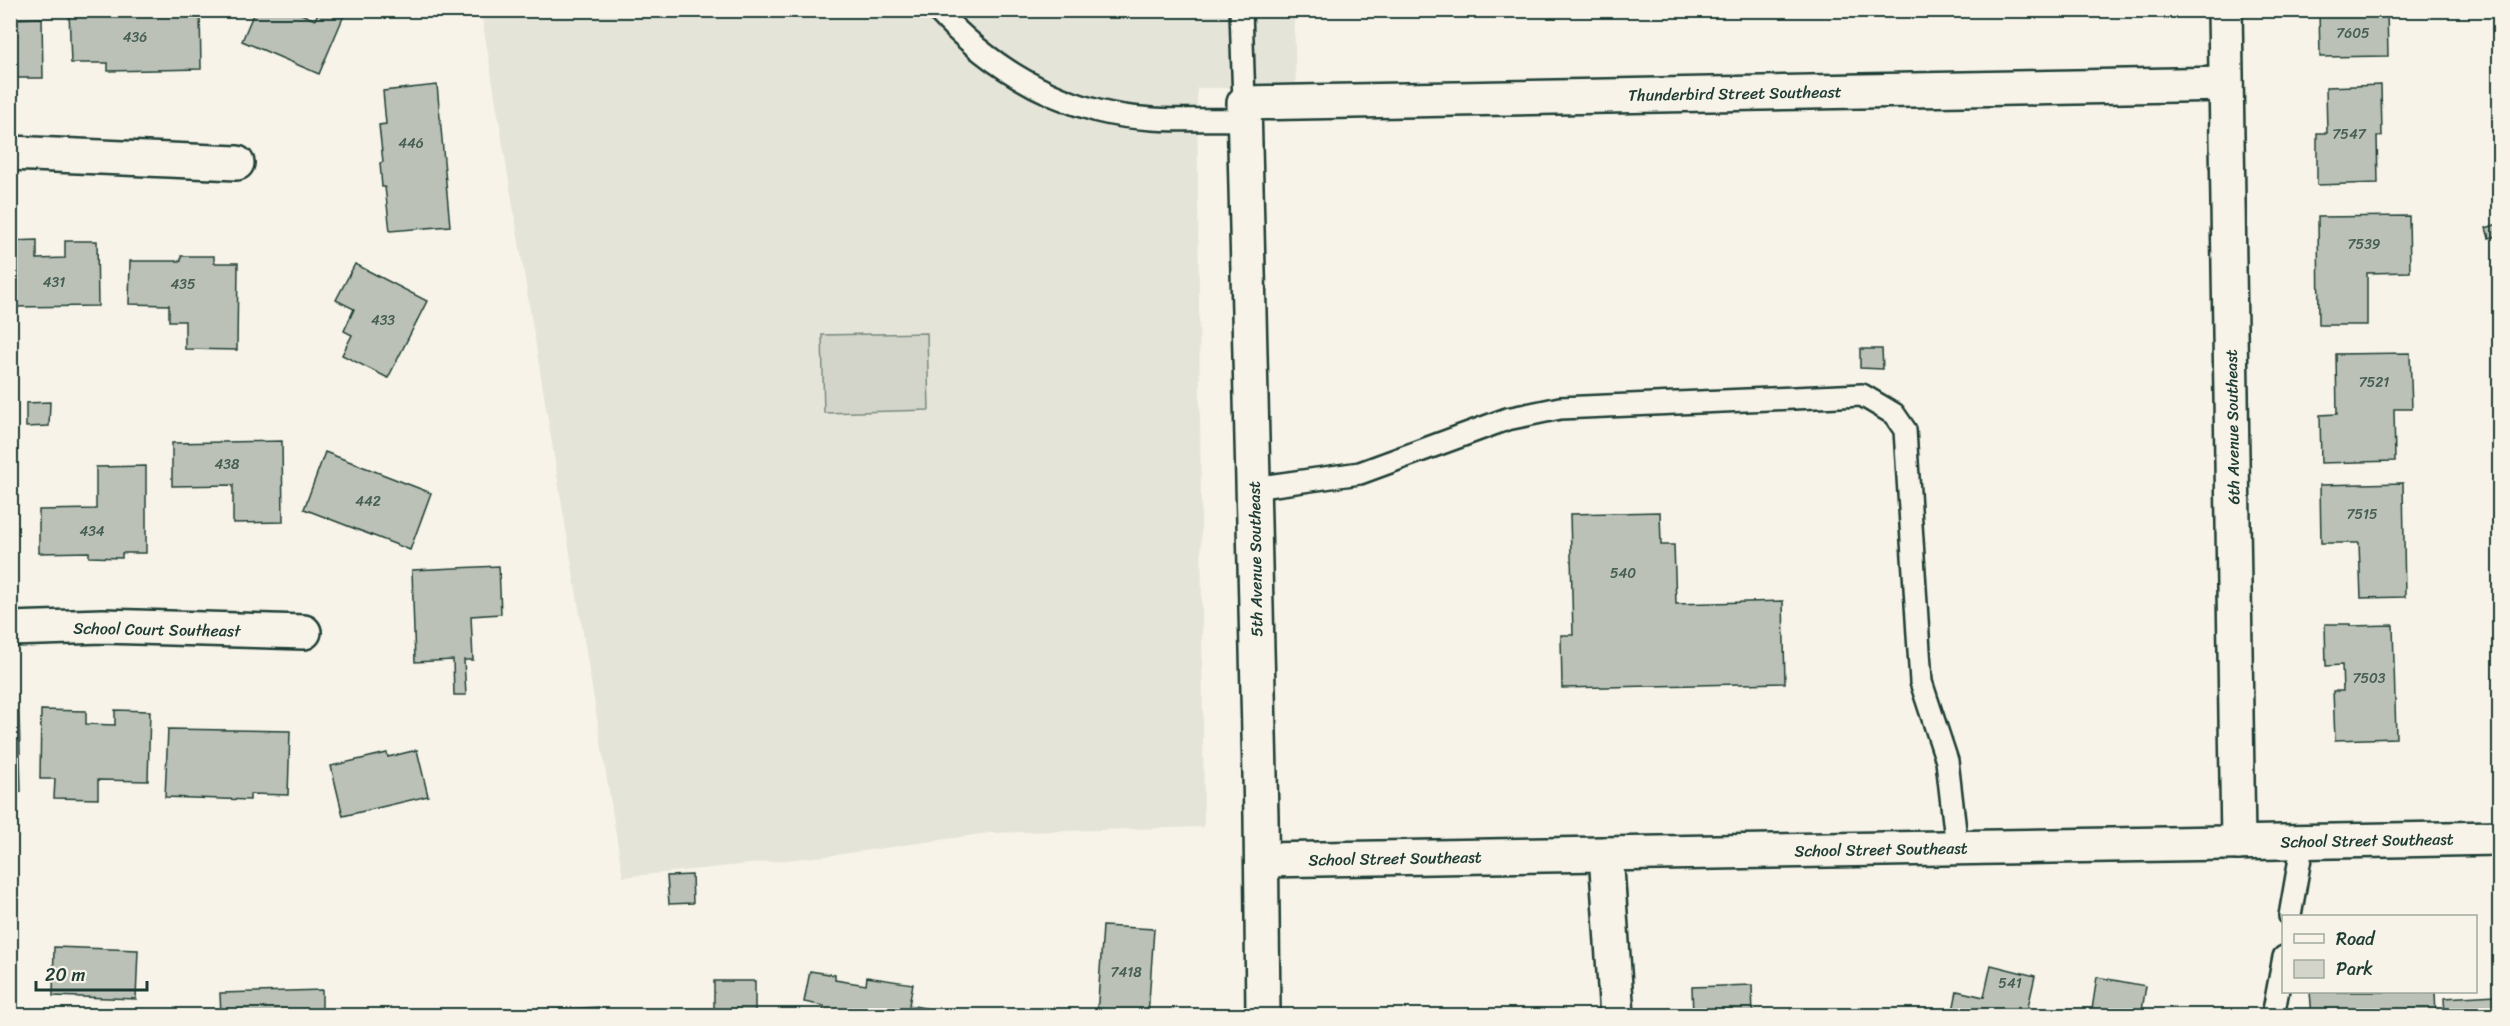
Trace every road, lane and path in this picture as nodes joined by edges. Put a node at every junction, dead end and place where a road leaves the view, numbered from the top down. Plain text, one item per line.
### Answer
1 (938, 10) edge
2 (1241, 10) edge
3 (2225, 10) edge
4 (2226, 84) junction
5 (1244, 111) junction
6 (10, 153) edge
7 (237, 163) dead end
8 (1253, 488) junction
9 (10, 629) edge
10 (304, 632) dead end
11 (2499, 838) edge
12 (2303, 842) junction
13 (2238, 843) junction
14 (1957, 848) junction
15 (1606, 854) junction
16 (1262, 860) junction
17 (2290, 915) edge
18 (2282, 963) edge
19 (1263, 1016) edge
20 (1617, 1016) edge
21 (2273, 1016) edge

1 - 5 lane
2 - 5 lane
3 - 4 street, 6th Avenue Southeast
4 - 5 street, Thunderbird Street Southeast
4 - 13 street, 6th Avenue Southeast
5 - 8 street, 5th Avenue Southeast
6 - 7 street
8 - 14 lane
8 - 16 street, 5th Avenue Southeast
9 - 10 street, School Court Southeast
11 - 12 street, School Street Southeast
12 - 13 street, School Street Southeast
12 - 17 lane
13 - 14 street, School Street Southeast
14 - 15 street, School Street Southeast
15 - 16 street, School Street Southeast
15 - 20 street
16 - 19 street, 5th Avenue Southeast
18 - 21 lane

